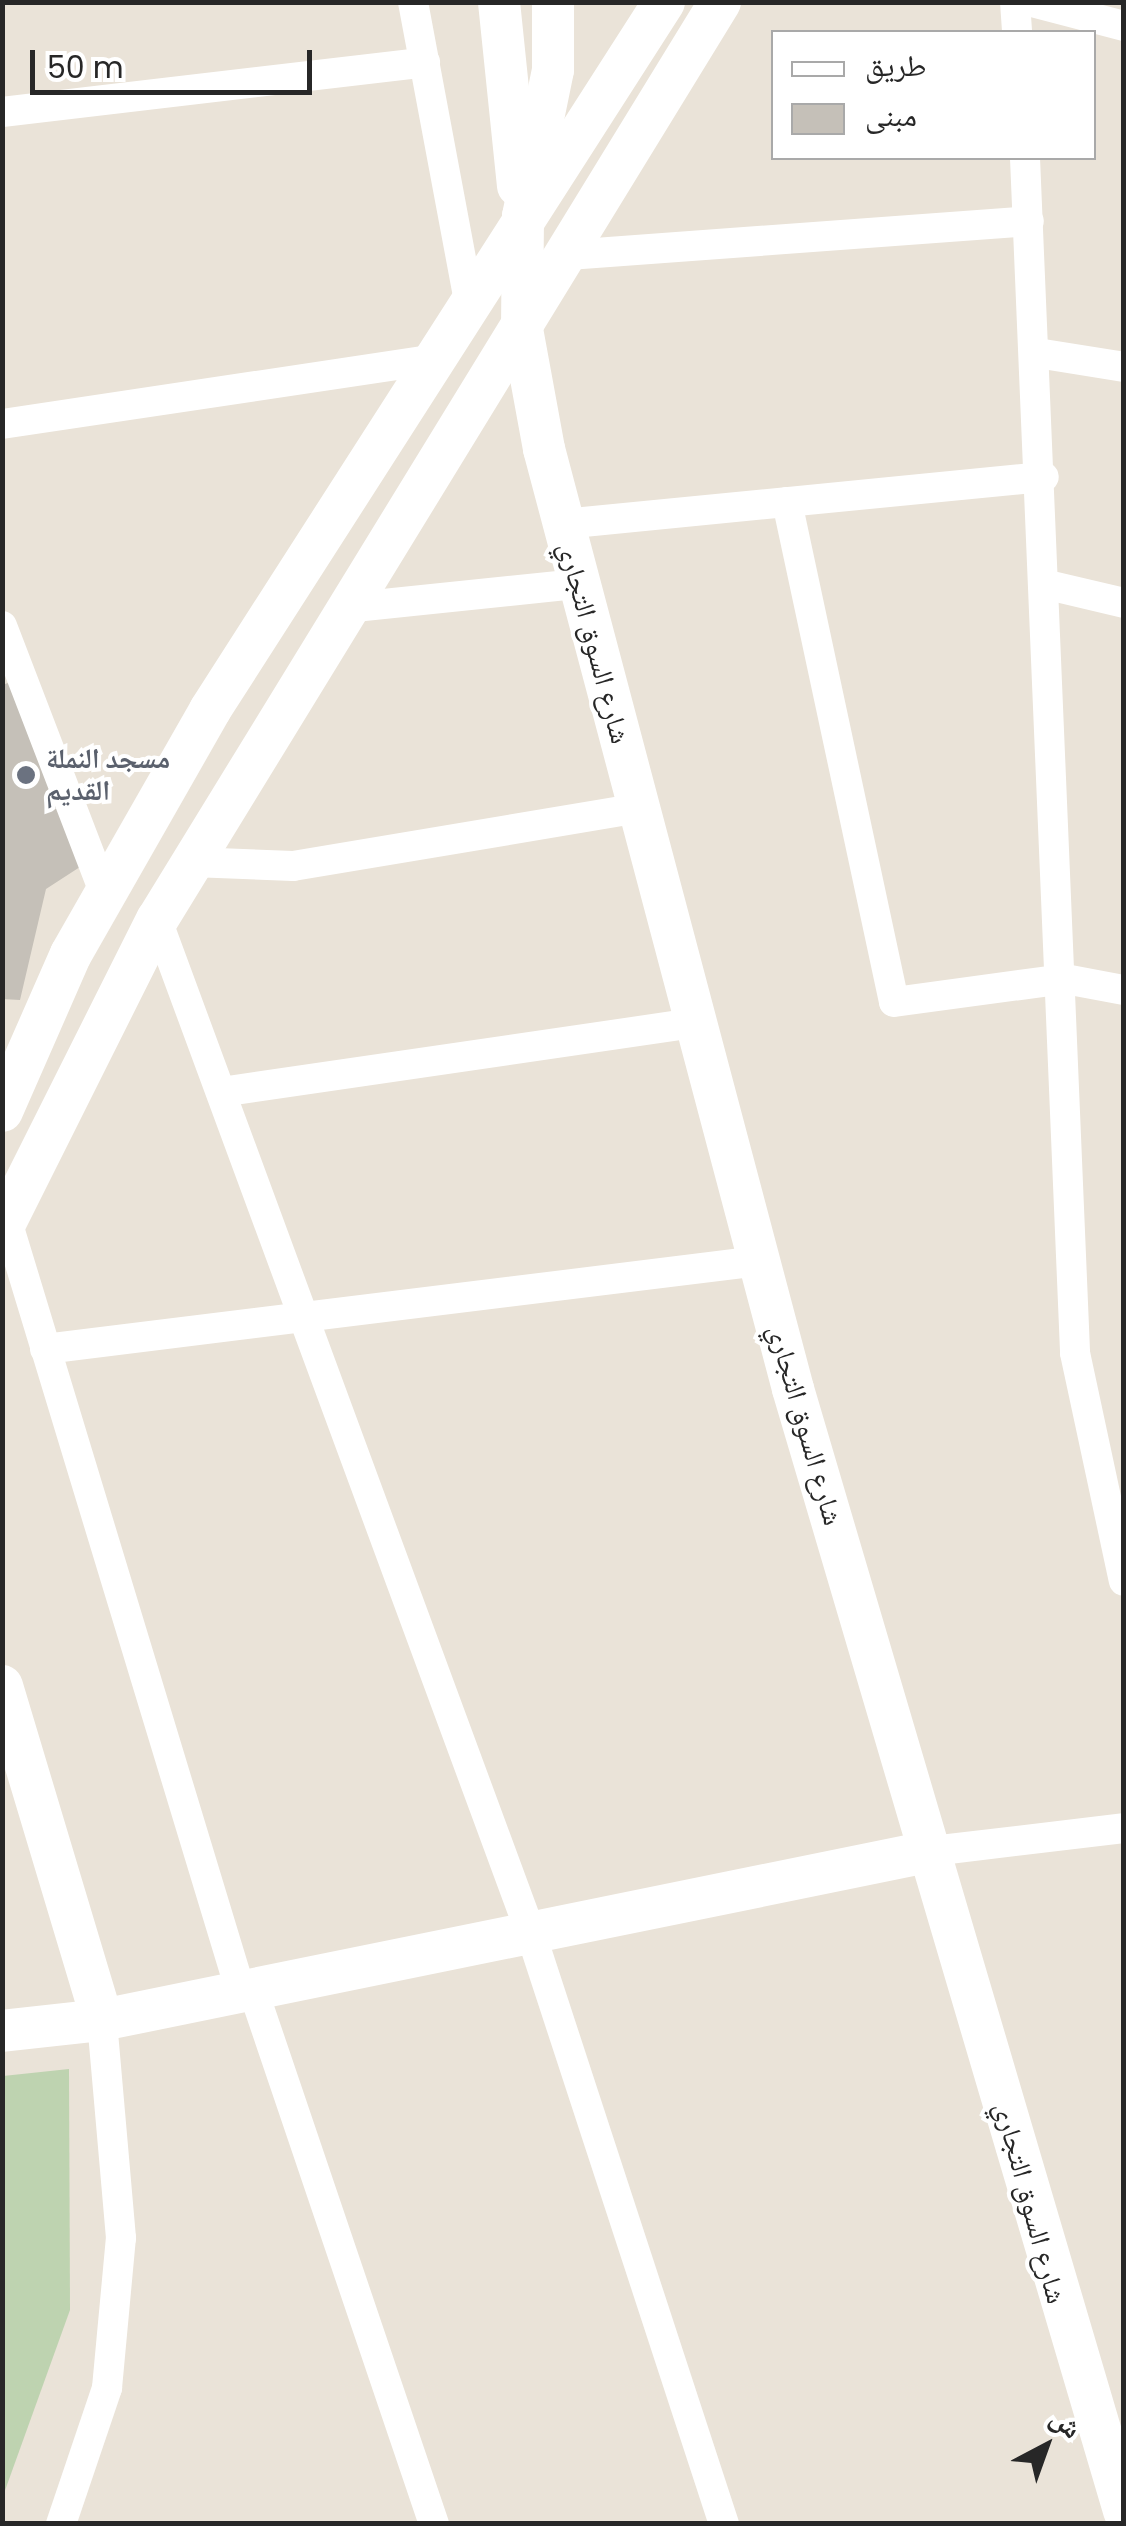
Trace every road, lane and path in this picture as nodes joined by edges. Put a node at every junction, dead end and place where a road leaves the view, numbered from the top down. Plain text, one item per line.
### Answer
1 (413, 2) edge
2 (499, 2) edge
3 (553, 2) edge
4 (664, 2) edge
5 (720, 2) edge
6 (1015, 2) edge
7 (1032, 2) edge
8 (1124, 26) edge
9 (1017, 30) edge
10 (424, 62) junction
11 (2, 112) edge
12 (1025, 160) edge
13 (524, 216) junction
14 (1028, 221) junction
15 (568, 255) junction
16 (468, 302) junction
17 (522, 329) junction
18 (1036, 353) junction
19 (432, 360) junction
20 (1124, 367) edge
21 (2, 424) edge
22 (1044, 477) junction
23 (787, 502) junction
24 (563, 524) junction
25 (578, 584) junction
26 (1048, 585) junction
27 (1124, 604) edge
28 (345, 608) junction
29 (2, 626) edge
30 (638, 808) junction
31 (192, 862) junction
32 (105, 895) junction
33 (157, 920) junction
34 (1066, 980) junction
35 (1124, 990) edge
36 (696, 1024) junction
37 (221, 1092) junction
38 (2, 1111) edge
39 (5, 1225) edge
40 (760, 1261) junction
41 (304, 1317) junction
42 (45, 1349) junction
43 (1124, 1581) edge
44 (5, 1697) edge
45 (1124, 1828) edge
46 (932, 1851) junction
47 (532, 1934) junction
48 (247, 1991) junction
49 (102, 2020) junction
50 (2, 2031) edge
51 (1124, 2511) edge
52 (61, 2524) edge
53 (434, 2524) edge
54 (724, 2524) edge

1 - 10 street
2 - 13 street
3 - 13 street
4 - 13 street
5 - 15 street
6 - 9 street
7 - 8 street
10 - 11 street
10 - 16 street
12 - 14 street
13 - 15 street
13 - 16 street
13 - 17 street, شارع السوق التجاري
14 - 15 street
14 - 18 street
15 - 17 street
16 - 19 street
17 - 24 street, شارع السوق التجاري
17 - 28 street
18 - 20 street
18 - 22 street
19 - 21 street
19 - 32 street
22 - 23 street
22 - 26 street
23 - 24 street
23 - 34 street
24 - 25 street, شارع السوق التجاري
25 - 28 street
25 - 30 street, شارع السوق التجاري
26 - 27 street
26 - 34 street
28 - 31 street
29 - 32 street
30 - 31 street
30 - 36 street, شارع السوق التجاري
31 - 33 street
32 - 38 street
33 - 37 street
33 - 39 street
34 - 35 street
34 - 43 street
36 - 37 street
36 - 40 street, شارع السوق التجاري
37 - 41 street
39 - 42 street
40 - 41 street
40 - 46 street, شارع السوق التجاري
41 - 42 street
41 - 47 street
42 - 48 street
44 - 49 street
45 - 46 street
46 - 47 street
46 - 51 street, شارع السوق التجاري
47 - 48 street
47 - 54 street
48 - 49 street
48 - 53 street
49 - 50 street
49 - 52 street

